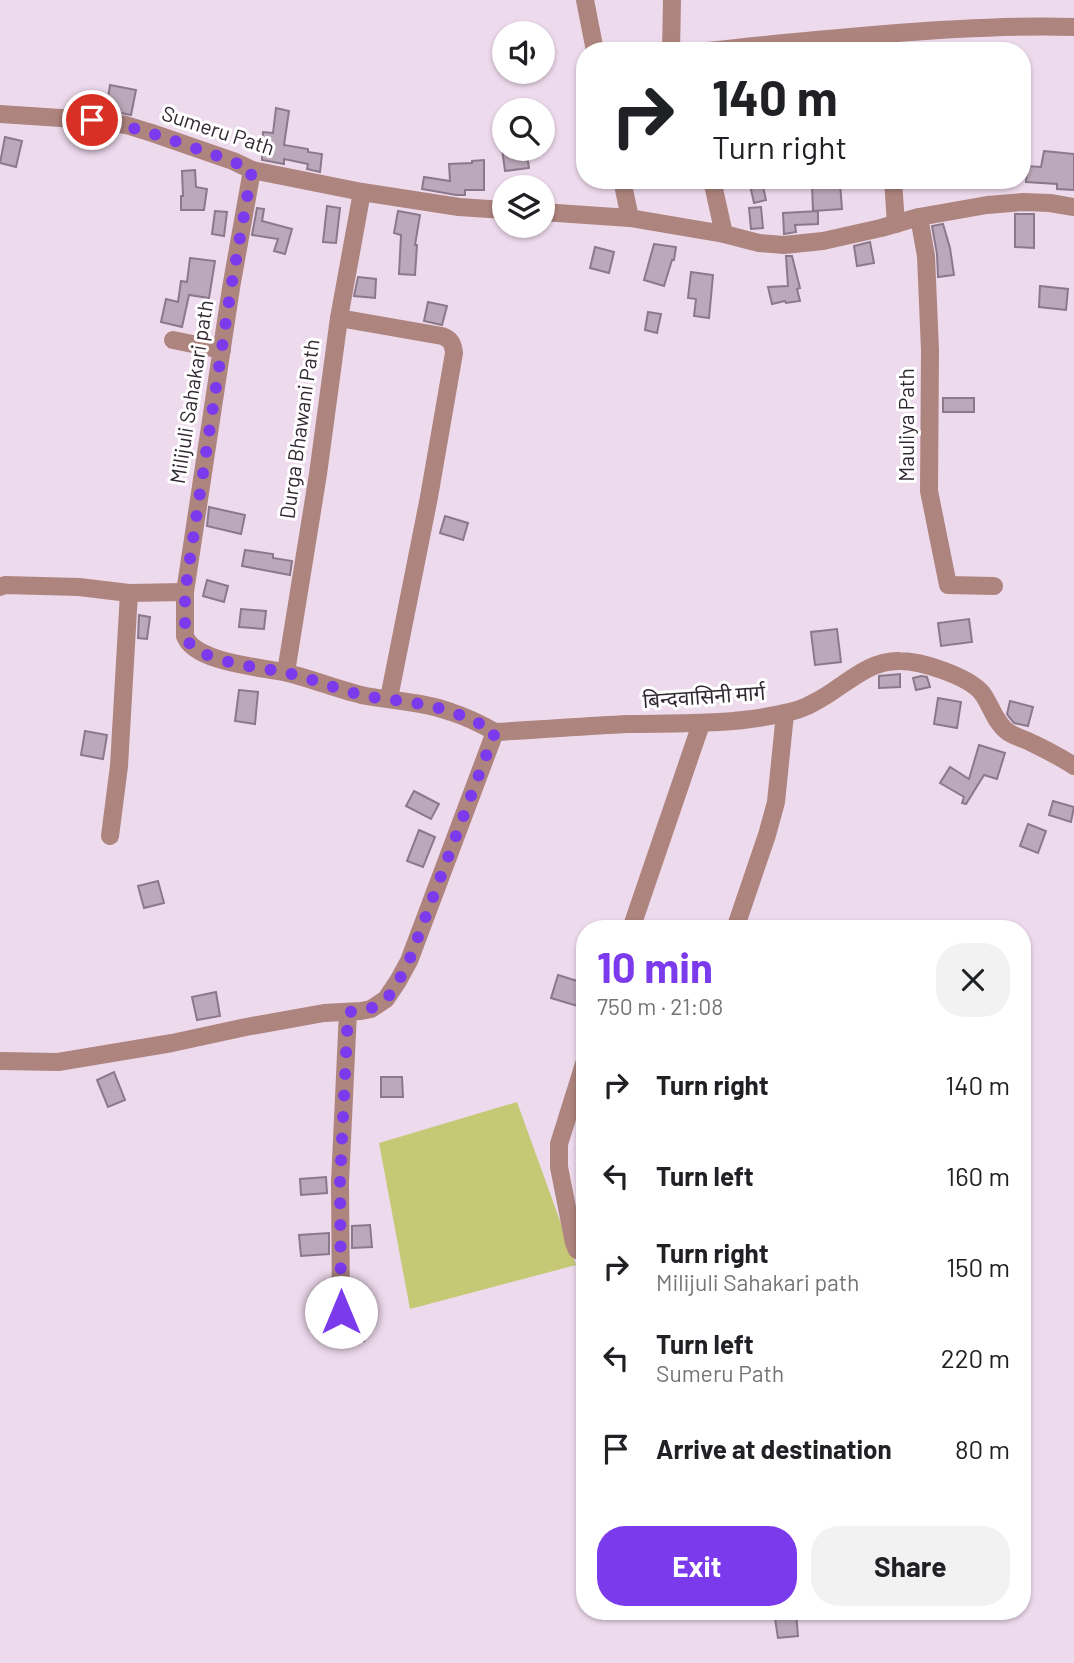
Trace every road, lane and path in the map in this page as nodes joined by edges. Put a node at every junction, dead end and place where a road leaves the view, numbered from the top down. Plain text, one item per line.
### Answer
1 (585, 0) edge
2 (671, 0) edge
3 (1074, 27) edge
4 (593, 42) edge
5 (671, 42) edge
6 (879, 42) edge
7 (0, 114) edge
8 (252, 170) junction
9 (624, 189) edge
10 (714, 189) edge
11 (894, 189) edge
12 (362, 192) junction
13 (1074, 207) edge
14 (492, 209) edge
15 (555, 213) edge
16 (919, 217) junction
17 (630, 218) junction
18 (896, 224) junction
19 (724, 234) junction
20 (339, 318) junction
21 (173, 340) dead end
22 (222, 350) junction
23 (995, 586) dead end
24 (0, 587) edge
25 (185, 592) junction
26 (129, 593) junction
27 (286, 673) junction
28 (389, 698) junction
29 (785, 713) junction
30 (701, 724) junction
31 (495, 732) junction
32 (1074, 766) edge
33 (110, 836) dead end
34 (634, 920) edge
35 (738, 920) edge
36 (348, 1012) junction
37 (0, 1061) edge
38 (576, 1090) edge
39 (576, 1248) edge
40 (341, 1312) dead end

1 - 4 street
2 - 5 street
3 - 6 street
7 - 8 street, Sumeru Path
8 - 12 street, Sumeru Path
8 - 22 street, Milijuli Sahakari path
9 - 17 street
10 - 19 street
11 - 18 street
12 - 14 street, Sumeru Path
12 - 20 street, Durga Bhawani Path
13 - 16 street
15 - 17 street
16 - 18 street
16 - 23 street, Mauliya Path
17 - 19 street
18 - 19 street
20 - 27 street, Durga Bhawani Path
20 - 28 street
21 - 22 street
22 - 25 street, Milijuli Sahakari path
24 - 26 street
25 - 26 street
25 - 27 street, Milijuli Sahakari path
26 - 33 street
27 - 28 street
28 - 31 street
29 - 30 street, बिन्दवासिनी मार्ग
29 - 32 street, बिन्दवासिनी मार्ग
29 - 35 street
30 - 31 street, बिन्दवासिनी मार्ग
30 - 34 street
31 - 36 street
36 - 37 street
36 - 40 street
38 - 39 street

